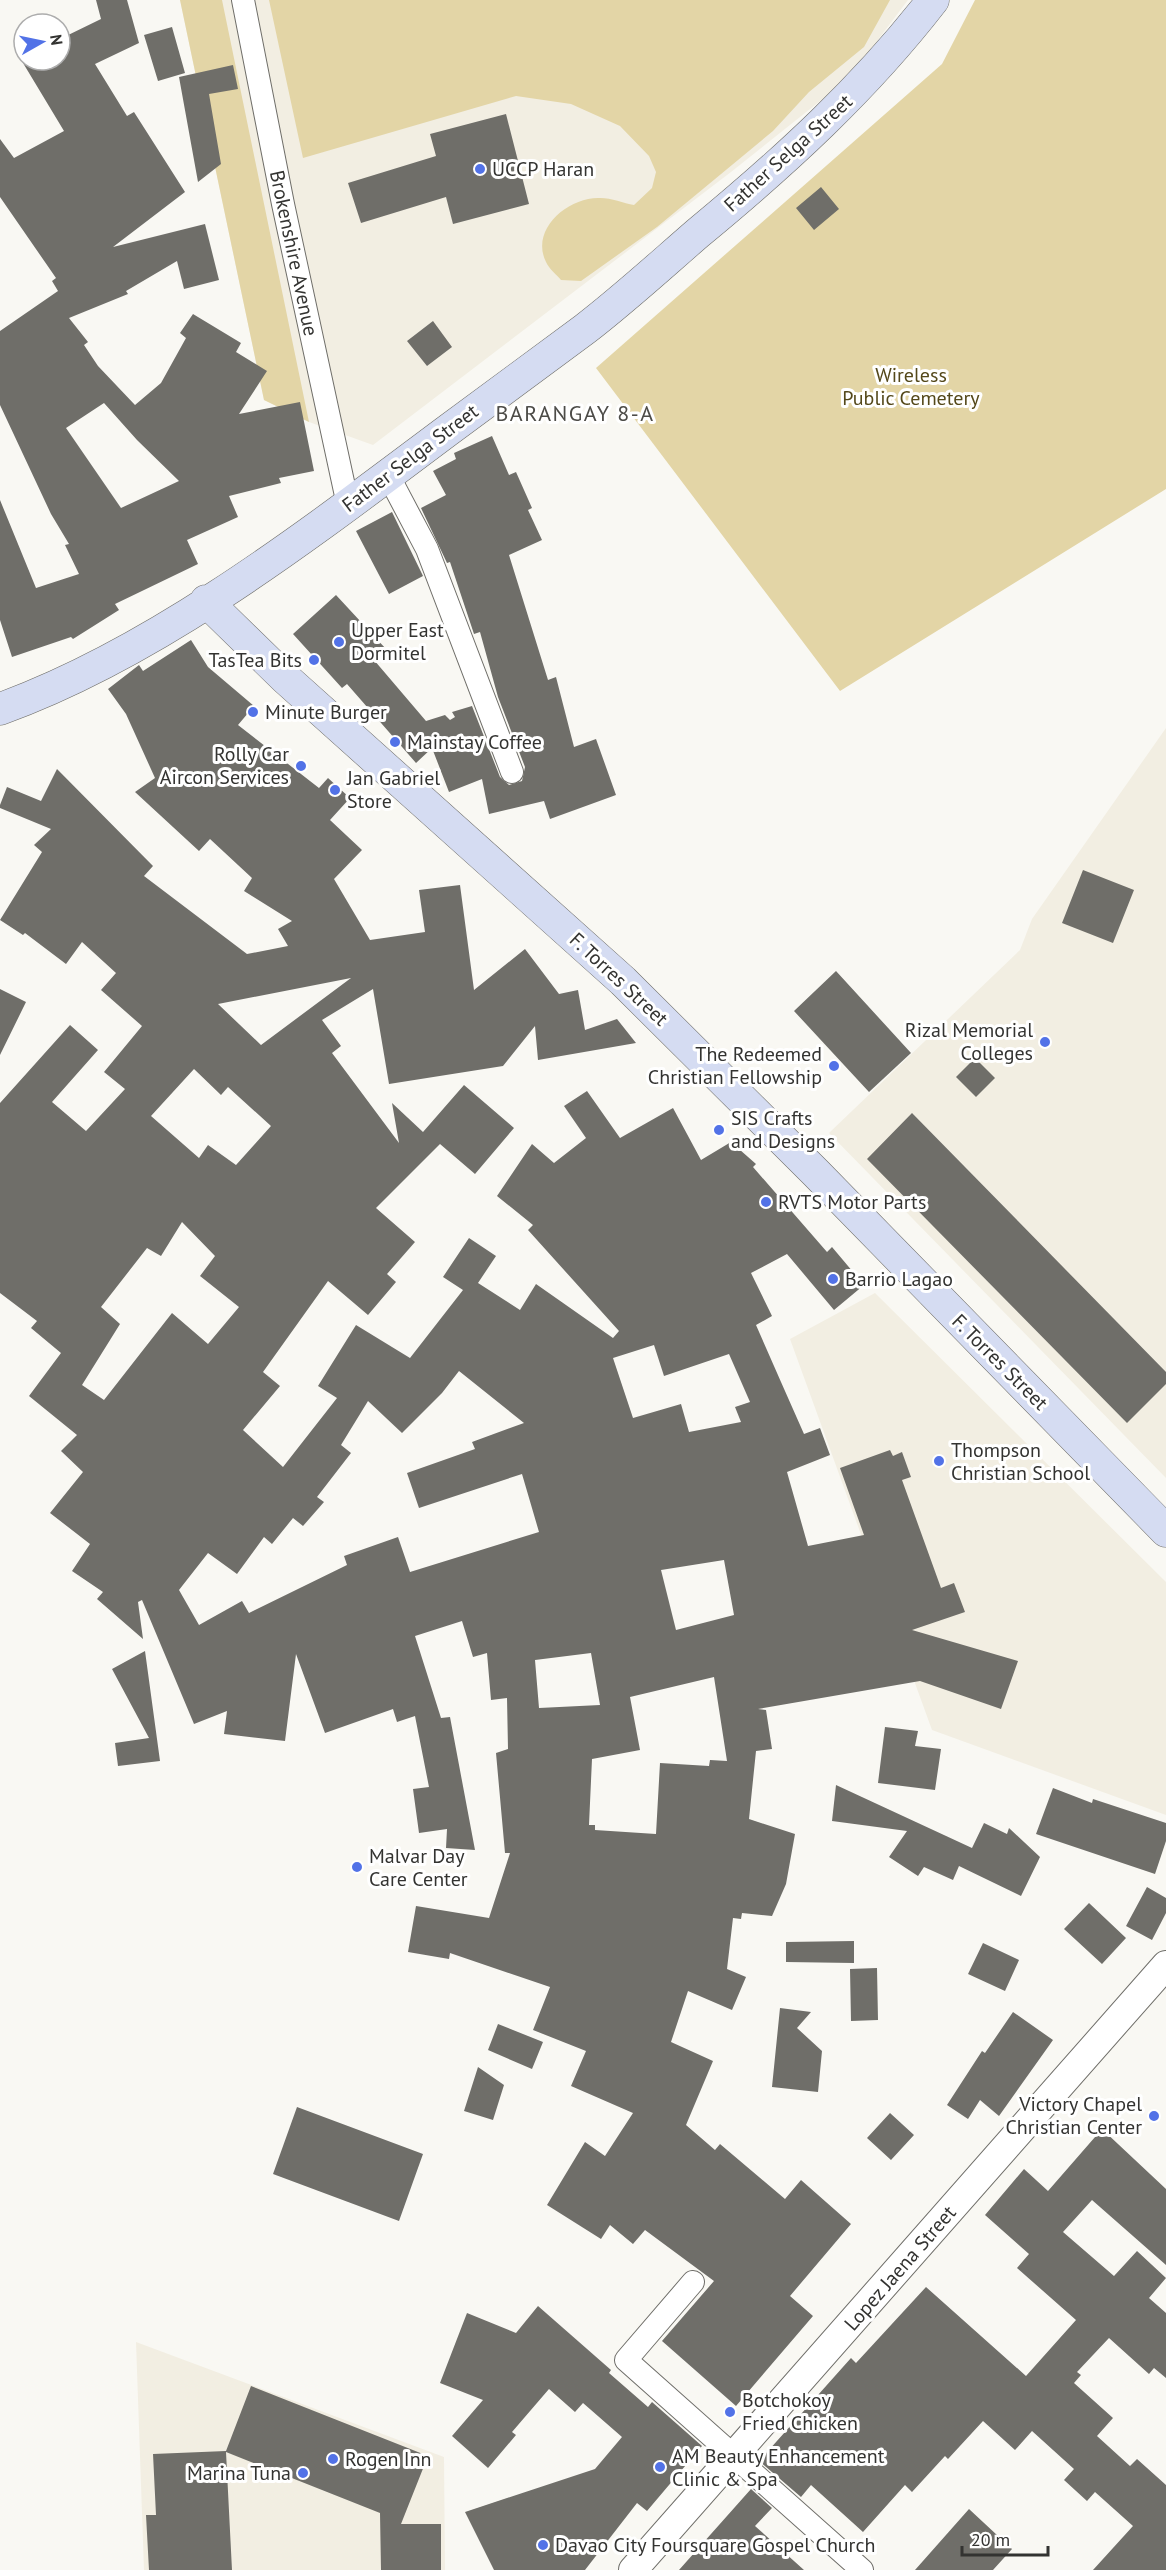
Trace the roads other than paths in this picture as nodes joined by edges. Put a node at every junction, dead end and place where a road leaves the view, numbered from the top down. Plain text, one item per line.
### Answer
1 (243, 0) edge
2 (933, 0) edge
3 (388, 475) junction
4 (348, 505) junction
5 (206, 601) junction
6 (0, 709) edge
7 (512, 772) dead end
8 (1166, 1531) edge
9 (1166, 1965) edge
10 (693, 2282) dead end
11 (735, 2455) junction
12 (633, 2570) edge
13 (862, 2570) edge

1 - 4 street, Brokenshire Avenue
2 - 3 main road, Father Selga Street
3 - 4 main road, Father Selga Street
3 - 7 street
4 - 5 main road, Father Selga Street
5 - 6 main road, Father Selga Street
5 - 8 main road, F. Torres Street
9 - 11 street, Lopez Jaena Street
10 - 11 street
11 - 12 street, Lopez Jaena Street
11 - 13 street

